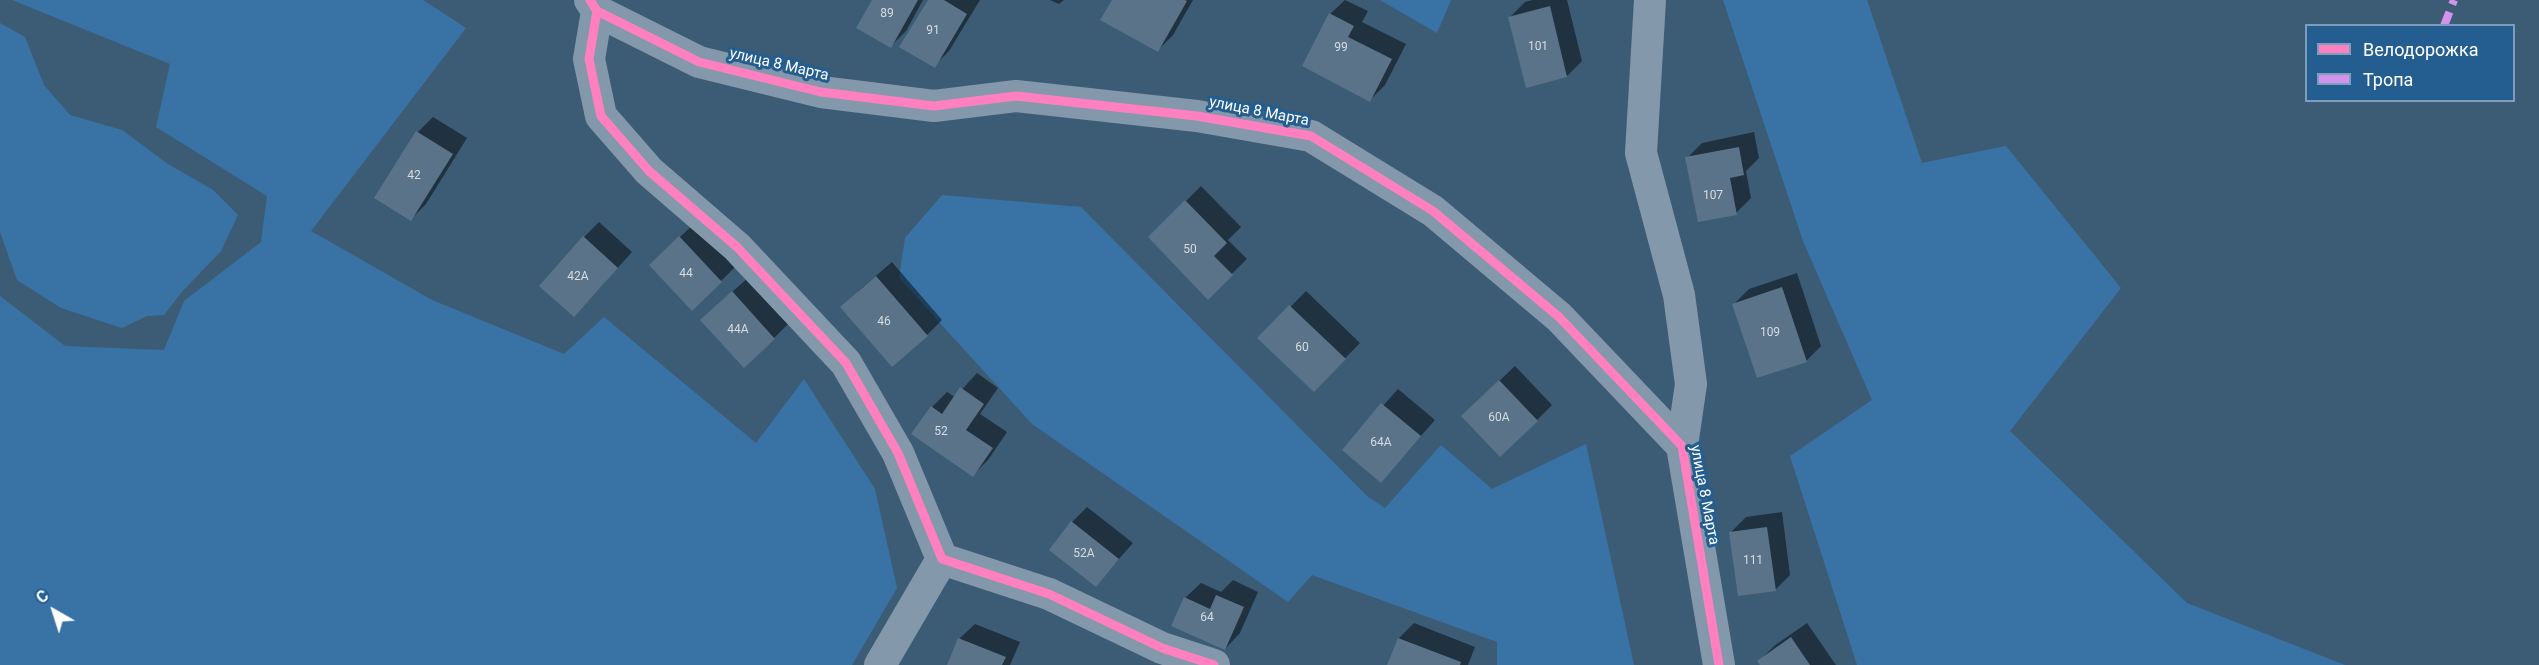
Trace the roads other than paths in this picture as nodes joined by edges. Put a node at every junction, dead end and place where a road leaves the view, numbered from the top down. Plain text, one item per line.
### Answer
1 (1650, 0) edge
2 (594, 6) edge
3 (1682, 446) junction
4 (942, 559) junction
5 (880, 665) edge
6 (1214, 665) edge
7 (1719, 665) edge

1 - 3 street
2 - 3 street, улица 8 Марта
2 - 4 street
3 - 7 street, улица 8 Марта
4 - 5 street
4 - 6 street

